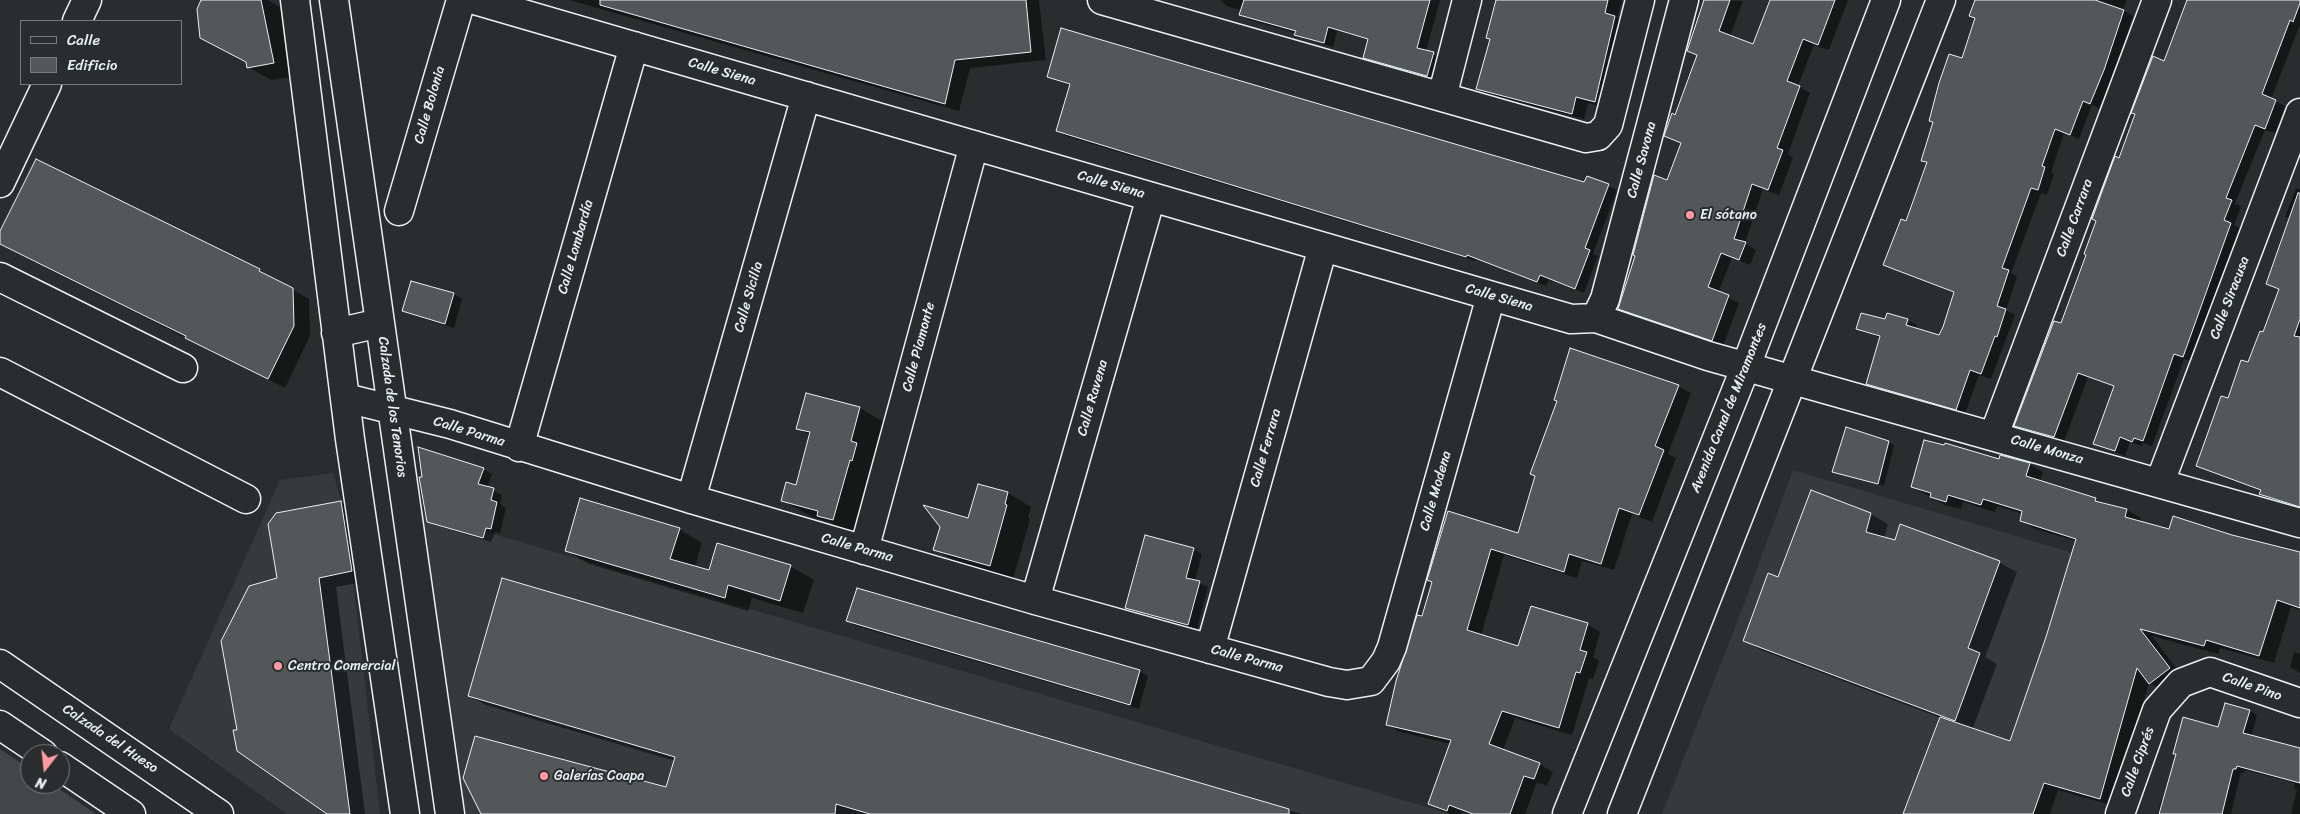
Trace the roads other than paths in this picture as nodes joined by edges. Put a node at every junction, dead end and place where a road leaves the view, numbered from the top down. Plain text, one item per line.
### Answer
1 (87, 0) edge
2 (295, 0) edge
3 (334, 0) edge
4 (461, 0) edge
5 (475, 0) edge
6 (1102, 0) edge
7 (1467, 0) edge
8 (1640, 0) edge
9 (1684, 0) edge
10 (1886, 0) edge
11 (1941, 0) edge
12 (2157, 0) edge
13 (77, 20) edge
14 (634, 46) junction
15 (47, 85) edge
16 (806, 96) junction
17 (1442, 97) junction
18 (2300, 113) edge
19 (974, 145) junction
20 (0, 183) edge
21 (1151, 197) junction
22 (399, 211) dead end
23 (1323, 247) junction
24 (0, 277) edge
25 (1491, 296) junction
26 (1596, 318) junction
27 (380, 323) junction
28 (336, 333) junction
29 (1746, 366) junction
30 (183, 368) dead end
31 (0, 372) edge
32 (1792, 379) junction
33 (346, 398) junction
34 (393, 409) junction
35 (1994, 435) junction
36 (519, 447) junction
37 (2160, 482) junction
38 (246, 499) dead end
39 (691, 499) junction
40 (2300, 523) edge
41 (864, 550) junction
42 (1034, 600) junction
43 (1210, 649) junction
44 (0, 664) edge
45 (1371, 680) joint
46 (2300, 703) edge
47 (2157, 710) joint
48 (0, 725) edge
49 (28, 744) edge
50 (70, 773) edge
51 (131, 814) edge
52 (219, 814) edge
53 (405, 814) edge
54 (450, 814) edge
55 (1567, 814) edge
56 (1622, 814) edge
57 (2120, 814) edge

1 - 13 street
2 - 28 street
3 - 27 street, Calzada de los Tenorios
4 - 22 street, Calle Bolonia
5 - 14 street, Calle Siena
6 - 17 street
7 - 17 street
8 - 17 street
9 - 26 street, Calle Savona
10 - 29 street, Avenida Canal de Miramontes
11 - 32 street
12 - 35 street, Calle Carrara
14 - 16 street, Calle Siena
14 - 36 street, Calle Lombardía
15 - 20 street
16 - 19 street, Calle Siena
16 - 39 street, Calle Sicilia
18 - 37 street, Calle Siracusa
19 - 21 street, Calle Siena
19 - 41 street, Calle Piamonte
21 - 23 street, Calle Siena
21 - 42 street, Calle Ravena
23 - 25 street, Calle Siena
23 - 43 street, Calle Ferrara
24 - 30 street
25 - 26 street, Calle Siena
25 - 45 street, Calle Modena
26 - 29 street, Calle Siena
27 - 28 street
27 - 34 street, Calzada de los Tenorios
28 - 33 street
29 - 32 street, Calle Monza
29 - 55 street, Avenida Canal de Miramontes
31 - 38 street
32 - 35 street, Calle Monza
32 - 56 street
33 - 34 street, Calle Parma
33 - 53 street
34 - 36 street, Calle Parma
34 - 54 street, Calzada de los Tenorios
35 - 37 street, Calle Monza
36 - 39 street, Calle Parma
37 - 40 street, Calle Monza
39 - 41 street, Calle Parma
41 - 42 street, Calle Parma
42 - 43 street, Calle Parma
43 - 45 street, Calle Parma
44 - 52 street, Calzada del Hueso
46 - 47 street, Calle Pino
47 - 57 street, Calle Ciprés
48 - 49 street
50 - 51 street

